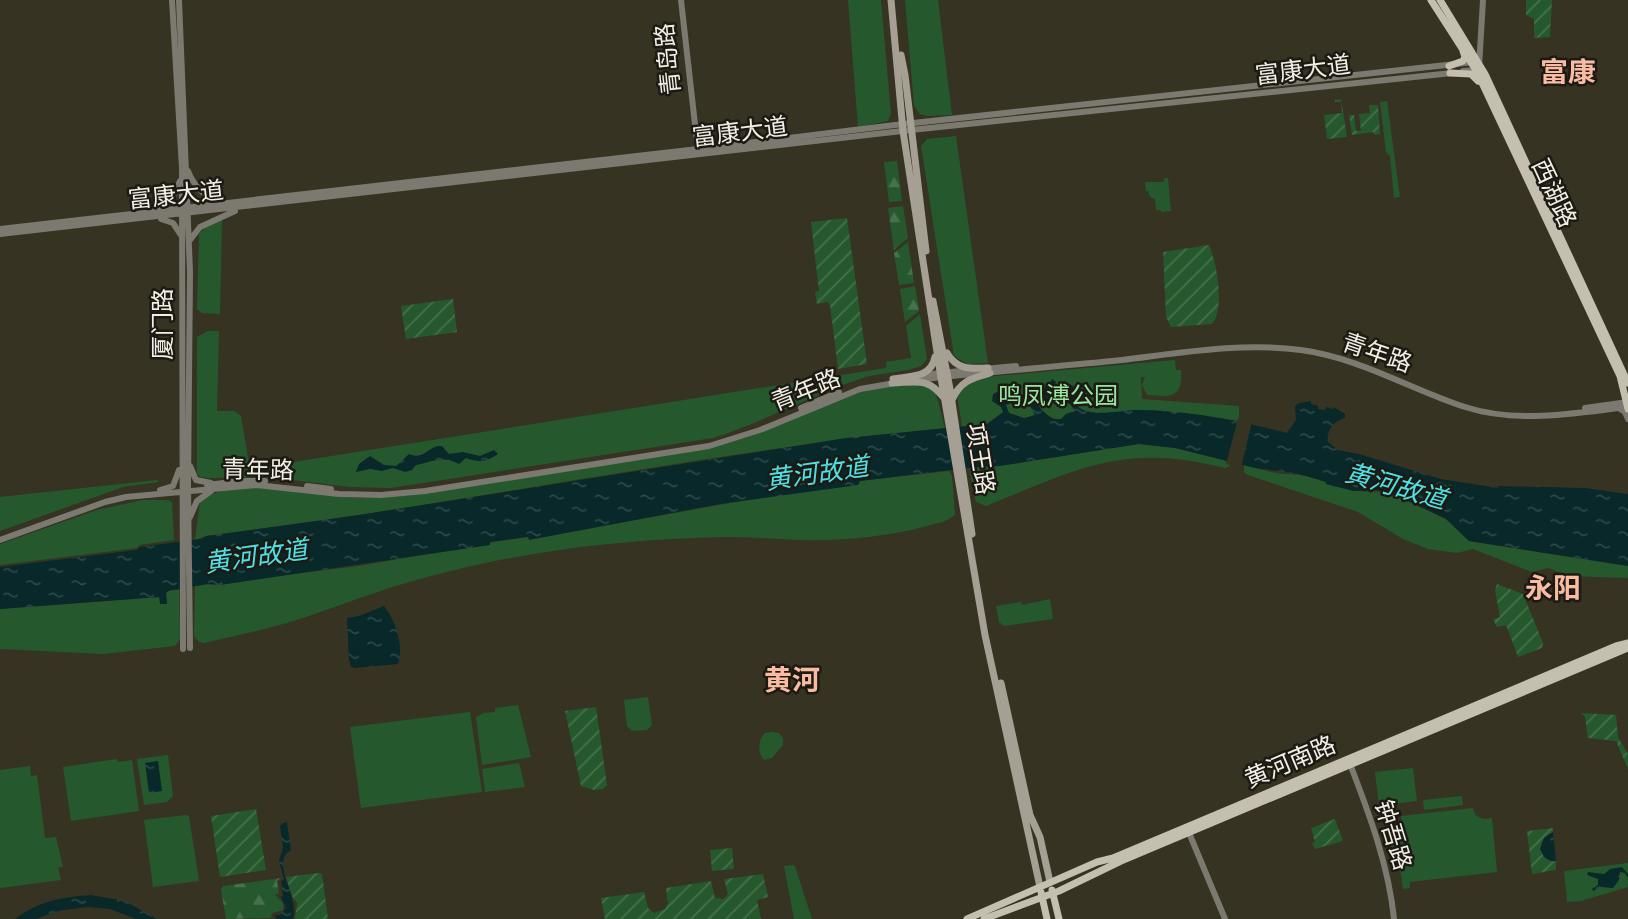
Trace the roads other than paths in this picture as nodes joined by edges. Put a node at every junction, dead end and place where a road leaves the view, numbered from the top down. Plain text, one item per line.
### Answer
1 (172, 0) edge
2 (178, 0) edge
3 (681, 0) edge
4 (893, 0) edge
5 (1431, 0) edge
6 (1440, 0) edge
7 (1483, 0) edge
8 (1456, 38) junction
9 (1476, 63) junction
10 (1450, 69) junction
11 (1487, 93) junction
12 (907, 127) junction
13 (698, 153) junction
14 (184, 168) junction
15 (249, 204) junction
16 (185, 211) junction
17 (149, 215) junction
18 (0, 232) edge
19 (186, 241) junction
20 (940, 349) junction
21 (989, 371) junction
22 (944, 375) junction
23 (1625, 379) edge
24 (893, 381) junction
25 (949, 400) junction
26 (1628, 406) edge
27 (1608, 407) junction
28 (1628, 419) edge
29 (185, 458) junction
30 (232, 484) junction
31 (962, 486) junction
32 (185, 489) junction
33 (143, 494) junction
34 (182, 517) junction
35 (186, 529) junction
36 (0, 538) edge
37 (1628, 646) edge
38 (186, 648) dead end
39 (1616, 649) junction
40 (1350, 764) junction
41 (1187, 830) junction
42 (1051, 882) junction
43 (1040, 887) junction
44 (1053, 893) junction
45 (1042, 896) junction
46 (967, 919) edge
47 (984, 919) edge
48 (1047, 919) edge
49 (1059, 919) edge
50 (1225, 919) edge
51 (1394, 919) edge

1 - 14 street, 厦门路
2 - 14 street, 厦门路
3 - 13 street, 青岛路
4 - 12 main road, 项王路
5 - 8 main road, 西湖路
6 - 9 main road, 西湖路
7 - 9 street
8 - 9 main road, 西湖路
8 - 10 main road
9 - 10 street, 富康大道
9 - 11 main road, 西湖路
9 - 23 main road, 西湖路
10 - 11 main road
10 - 12 street, 富康大道
11 - 23 main road, 西湖路
12 - 13 street, 富康大道
12 - 20 main road, 项王路
13 - 15 street, 富康大道
14 - 15 street
14 - 16 street, 厦门路
14 - 17 street
15 - 16 street, 富康大道
15 - 19 street
16 - 17 street, 富康大道
16 - 19 street, 厦门路
17 - 18 street, 富康大道
17 - 19 street
19 - 29 street, 厦门路
20 - 21 main road
20 - 22 main road, 项王路
20 - 24 main road
21 - 22 street, 青年路
21 - 25 main road
21 - 27 street, 青年路
22 - 24 street, 青年路
22 - 25 main road, 项王路
23 - 26 main road, 西湖路
23 - 27 street
24 - 25 main road
24 - 30 street, 青年路
25 - 31 main road, 项王路
26 - 27 street, 青年路
27 - 28 street
29 - 30 street
29 - 32 street, 厦门路
29 - 33 street
30 - 32 street, 青年路
30 - 35 street
31 - 42 main road, 项王路
31 - 43 main road, 项王路
32 - 33 street, 青年路
32 - 34 street, 厦门路
32 - 35 street, 厦门路
33 - 34 street
33 - 36 street, 青年路
34 - 35 street, 厦门路
35 - 38 street, 厦门路
37 - 39 main road
39 - 40 main road, 黄河南路
39 - 41 main road, 黄河南路
40 - 41 main road, 黄河南路
40 - 51 street, 钟吾路
41 - 42 main road, 黄河南路
41 - 44 main road, 黄河南路
41 - 50 street
42 - 43 main road, 黄河南路
42 - 44 main road, 项王路
43 - 45 main road, 项王路
43 - 46 main road, 黄河南路
44 - 45 main road, 黄河南路
44 - 49 main road, 项王路
45 - 47 main road, 黄河南路
45 - 48 main road, 项王路

